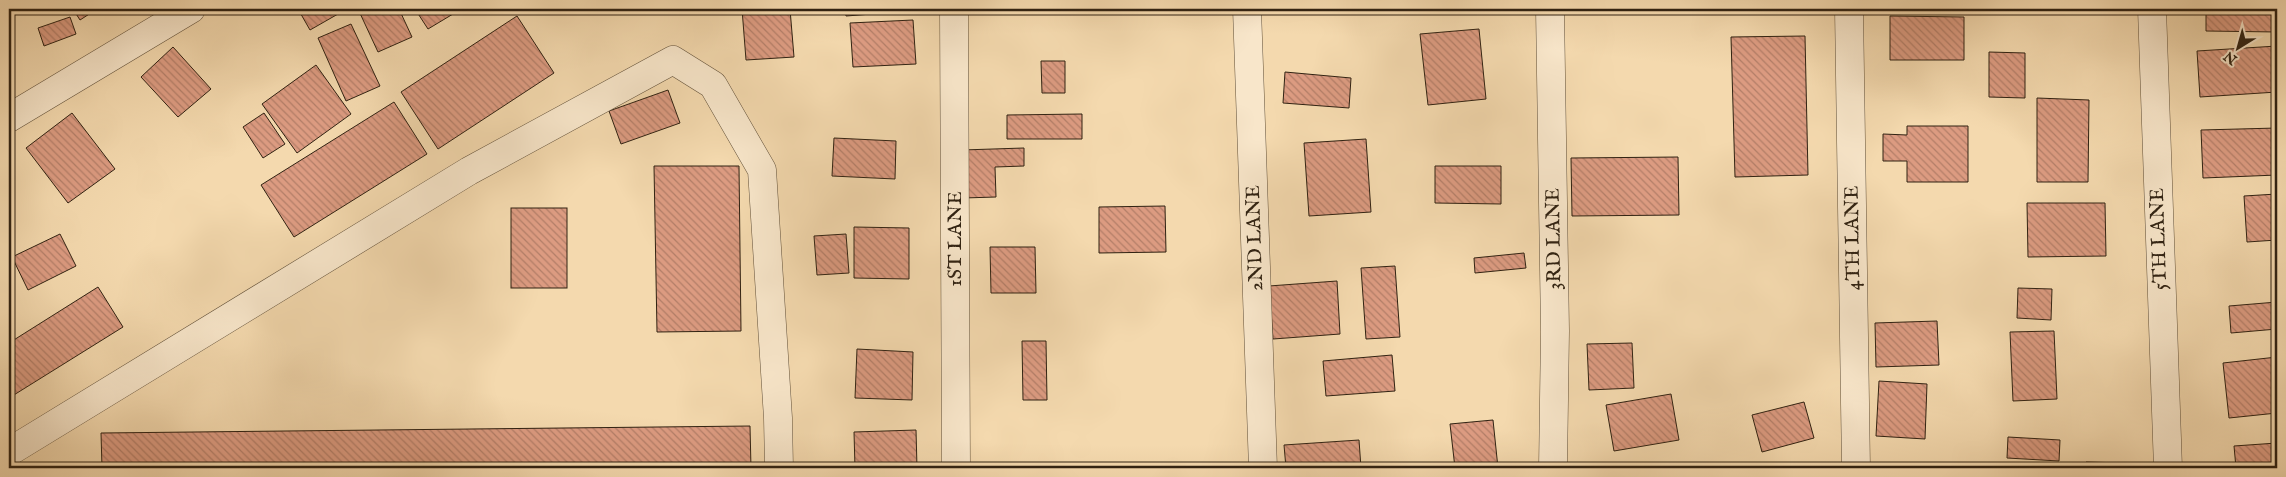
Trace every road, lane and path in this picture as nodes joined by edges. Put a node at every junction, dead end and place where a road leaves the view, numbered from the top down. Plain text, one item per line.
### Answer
1 (190, 9) edge
2 (954, 9) edge
3 (1247, 9) edge
4 (1550, 9) edge
5 (1850, 9) edge
6 (2152, 9) edge
7 (9, 118) edge
8 (9, 452) edge
9 (779, 468) edge
10 (956, 468) edge
11 (1263, 468) edge
12 (1553, 468) edge
13 (1856, 468) edge
14 (2168, 468) edge

1 - 7 street
2 - 10 street, 1ST LANE
3 - 11 street, 2ND LANE
4 - 12 street, 3RD LANE
5 - 13 street, 4TH LANE
6 - 14 street, 5TH LANE
8 - 9 street

